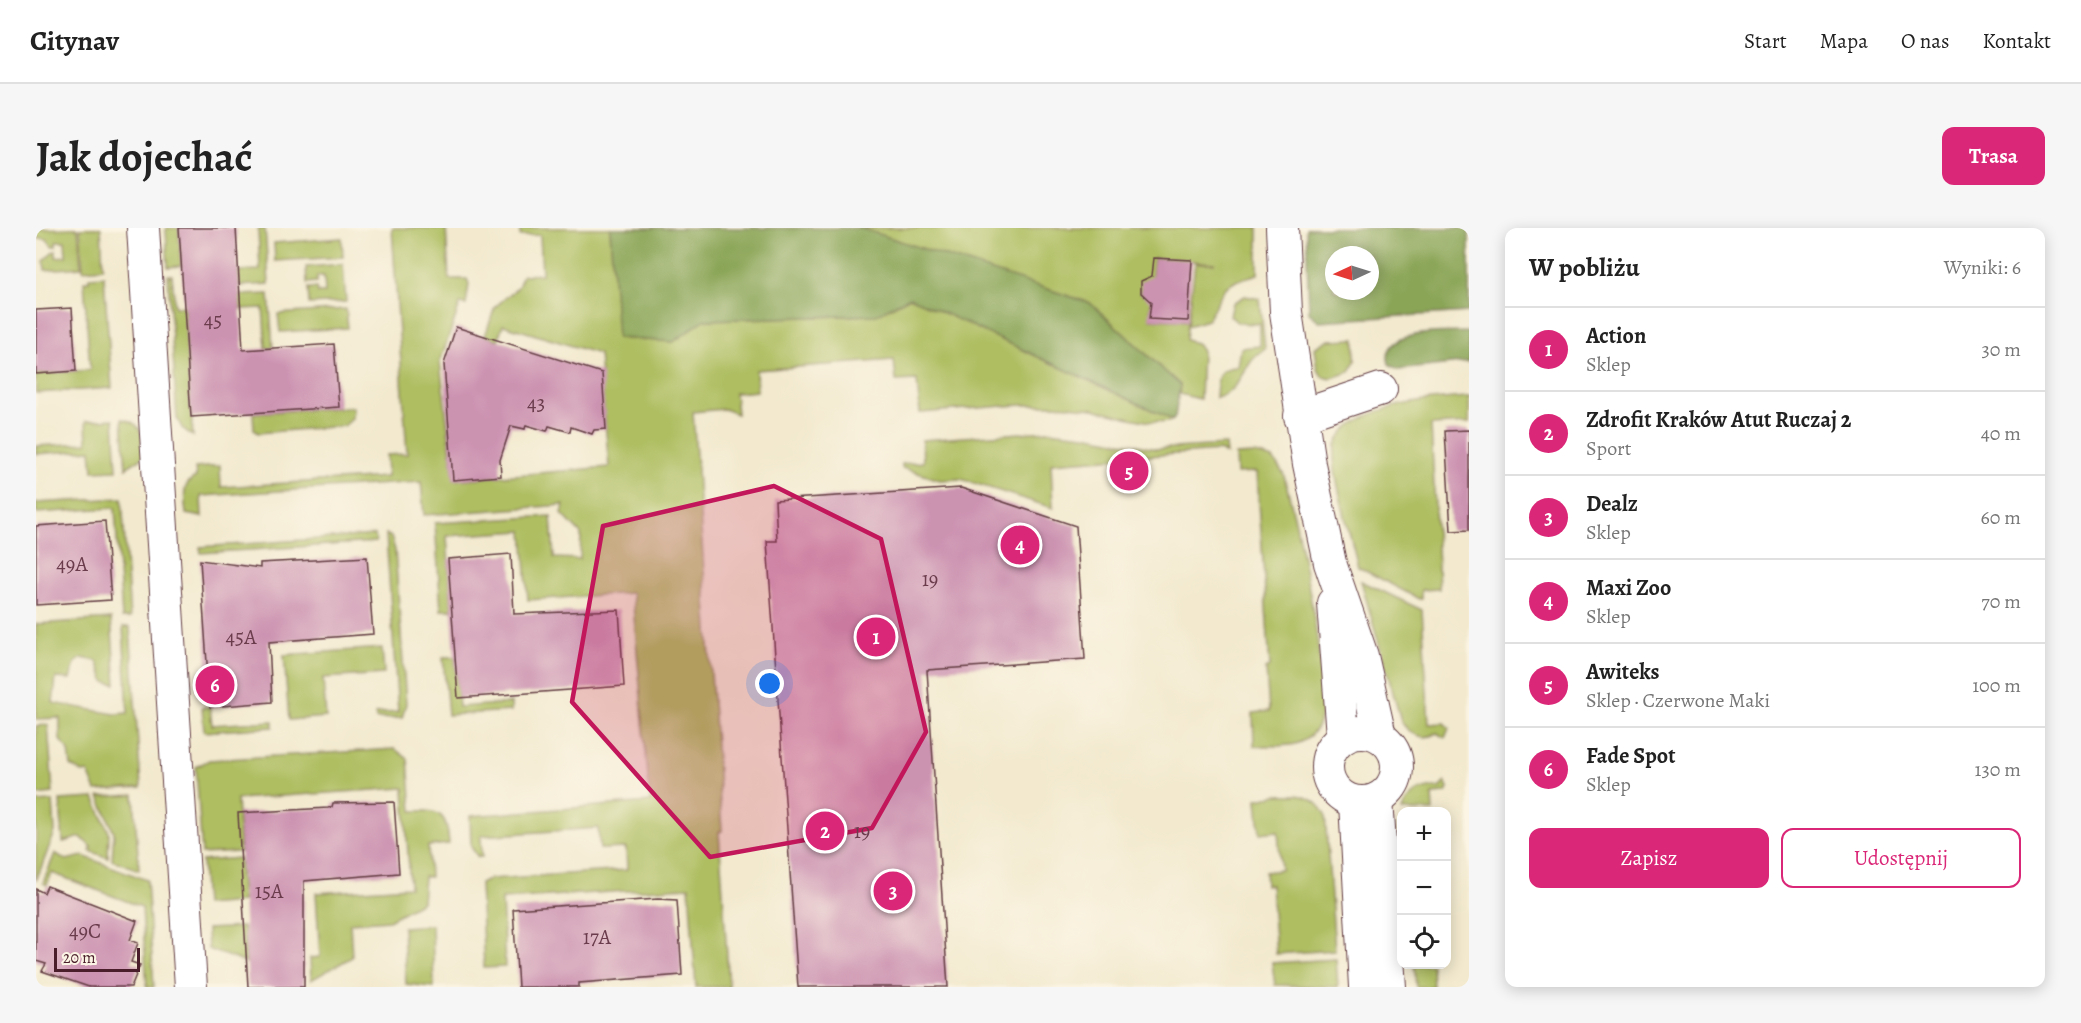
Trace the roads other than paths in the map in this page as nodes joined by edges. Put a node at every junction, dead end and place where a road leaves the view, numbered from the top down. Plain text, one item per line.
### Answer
1 (144, 228) edge
2 (1282, 228) edge
3 (1381, 389) dead end
4 (1300, 416) junction
5 (1330, 563) junction
6 (1343, 736) junction
7 (1380, 736) junction
8 (1366, 800) junction
9 (191, 987) edge
10 (1365, 987) edge
11 (1390, 987) edge

1 - 9 street
2 - 4 street
3 - 4 street
4 - 5 street
5 - 6 street
5 - 7 street
6 - 7 street
6 - 8 street
7 - 8 street
8 - 10 street
8 - 11 street

